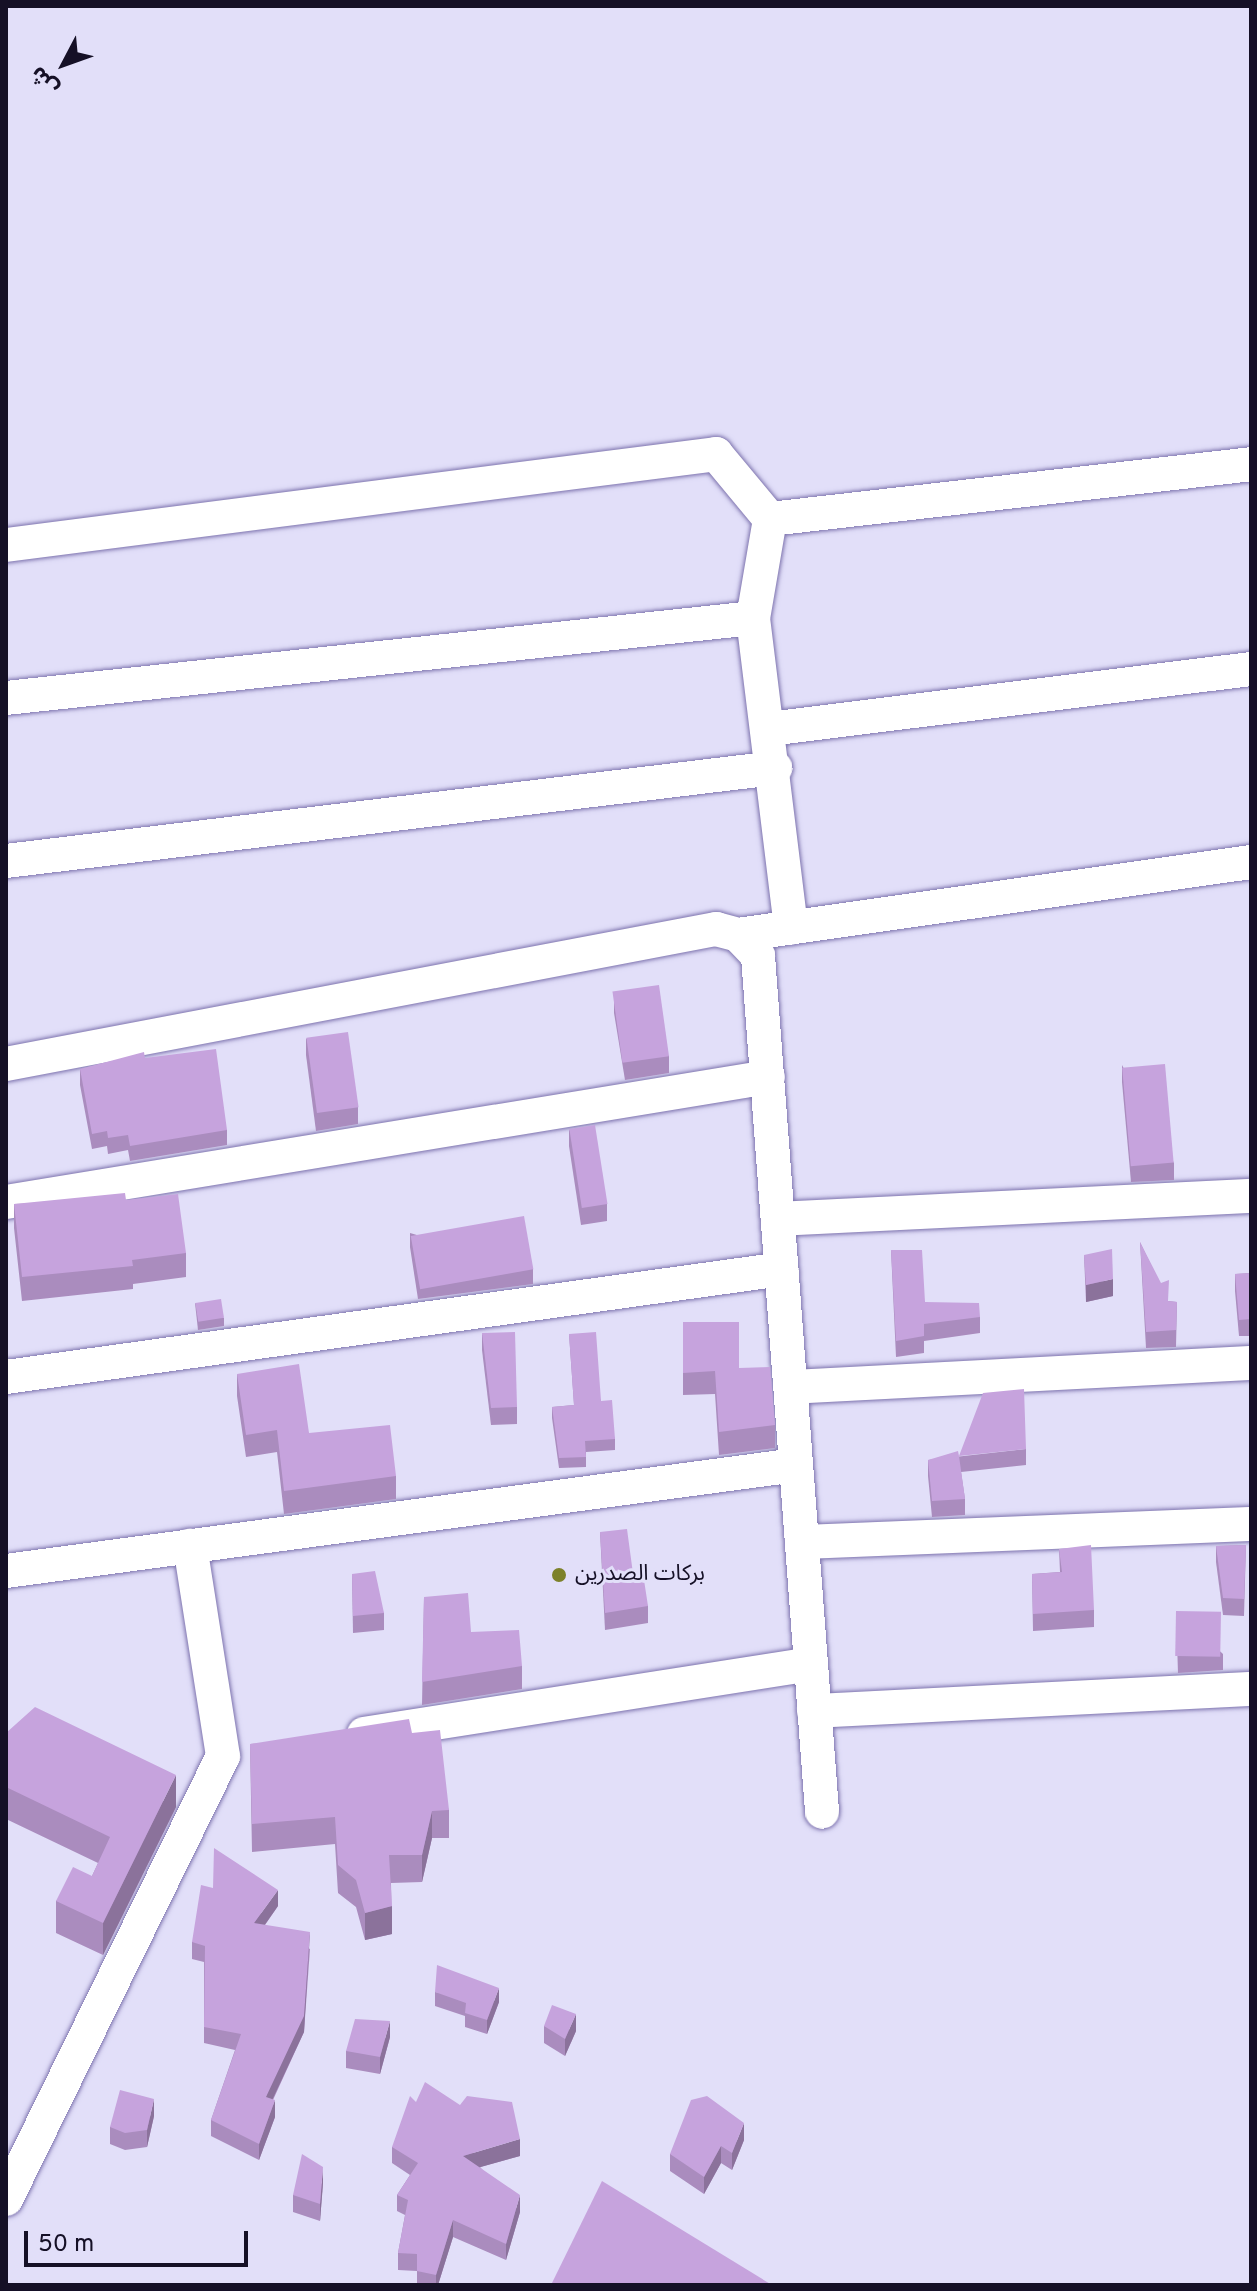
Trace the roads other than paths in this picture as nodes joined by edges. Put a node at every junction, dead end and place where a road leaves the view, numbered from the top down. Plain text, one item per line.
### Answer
1 (1251, 464) edge
2 (770, 519) junction
3 (6, 545) edge
4 (753, 618) junction
5 (1251, 669) edge
6 (6, 698) edge
7 (769, 729) junction
8 (775, 768) junction
9 (6, 861) edge
10 (1251, 862) edge
11 (791, 928) junction
12 (738, 935) junction
13 (6, 1064) edge
14 (768, 1077) junction
15 (1251, 1196) edge
16 (6, 1202) edge
17 (778, 1219) junction
18 (782, 1269) junction
19 (1251, 1363) edge
20 (6, 1377) edge
21 (791, 1387) junction
22 (796, 1465) junction
23 (1251, 1524) edge
24 (802, 1542) junction
25 (190, 1546) junction
26 (6, 1571) edge
27 (811, 1664) junction
28 (1251, 1689) edge
29 (814, 1711) junction
30 (331, 1739) edge
31 (822, 1812) dead end
32 (6, 2199) edge

1 - 2 street
2 - 3 street
2 - 4 street
4 - 6 street
4 - 7 street
5 - 7 street
7 - 8 street
8 - 9 street
8 - 11 street
10 - 11 street
11 - 12 street
12 - 13 street
12 - 14 street
14 - 16 street
14 - 17 street
15 - 17 street
17 - 18 street
18 - 20 street
18 - 21 street
19 - 21 street
21 - 22 street
22 - 24 street
22 - 25 street
23 - 24 street
24 - 27 street
25 - 26 street
25 - 32 street
27 - 29 street
27 - 30 street
28 - 29 street
29 - 31 street

